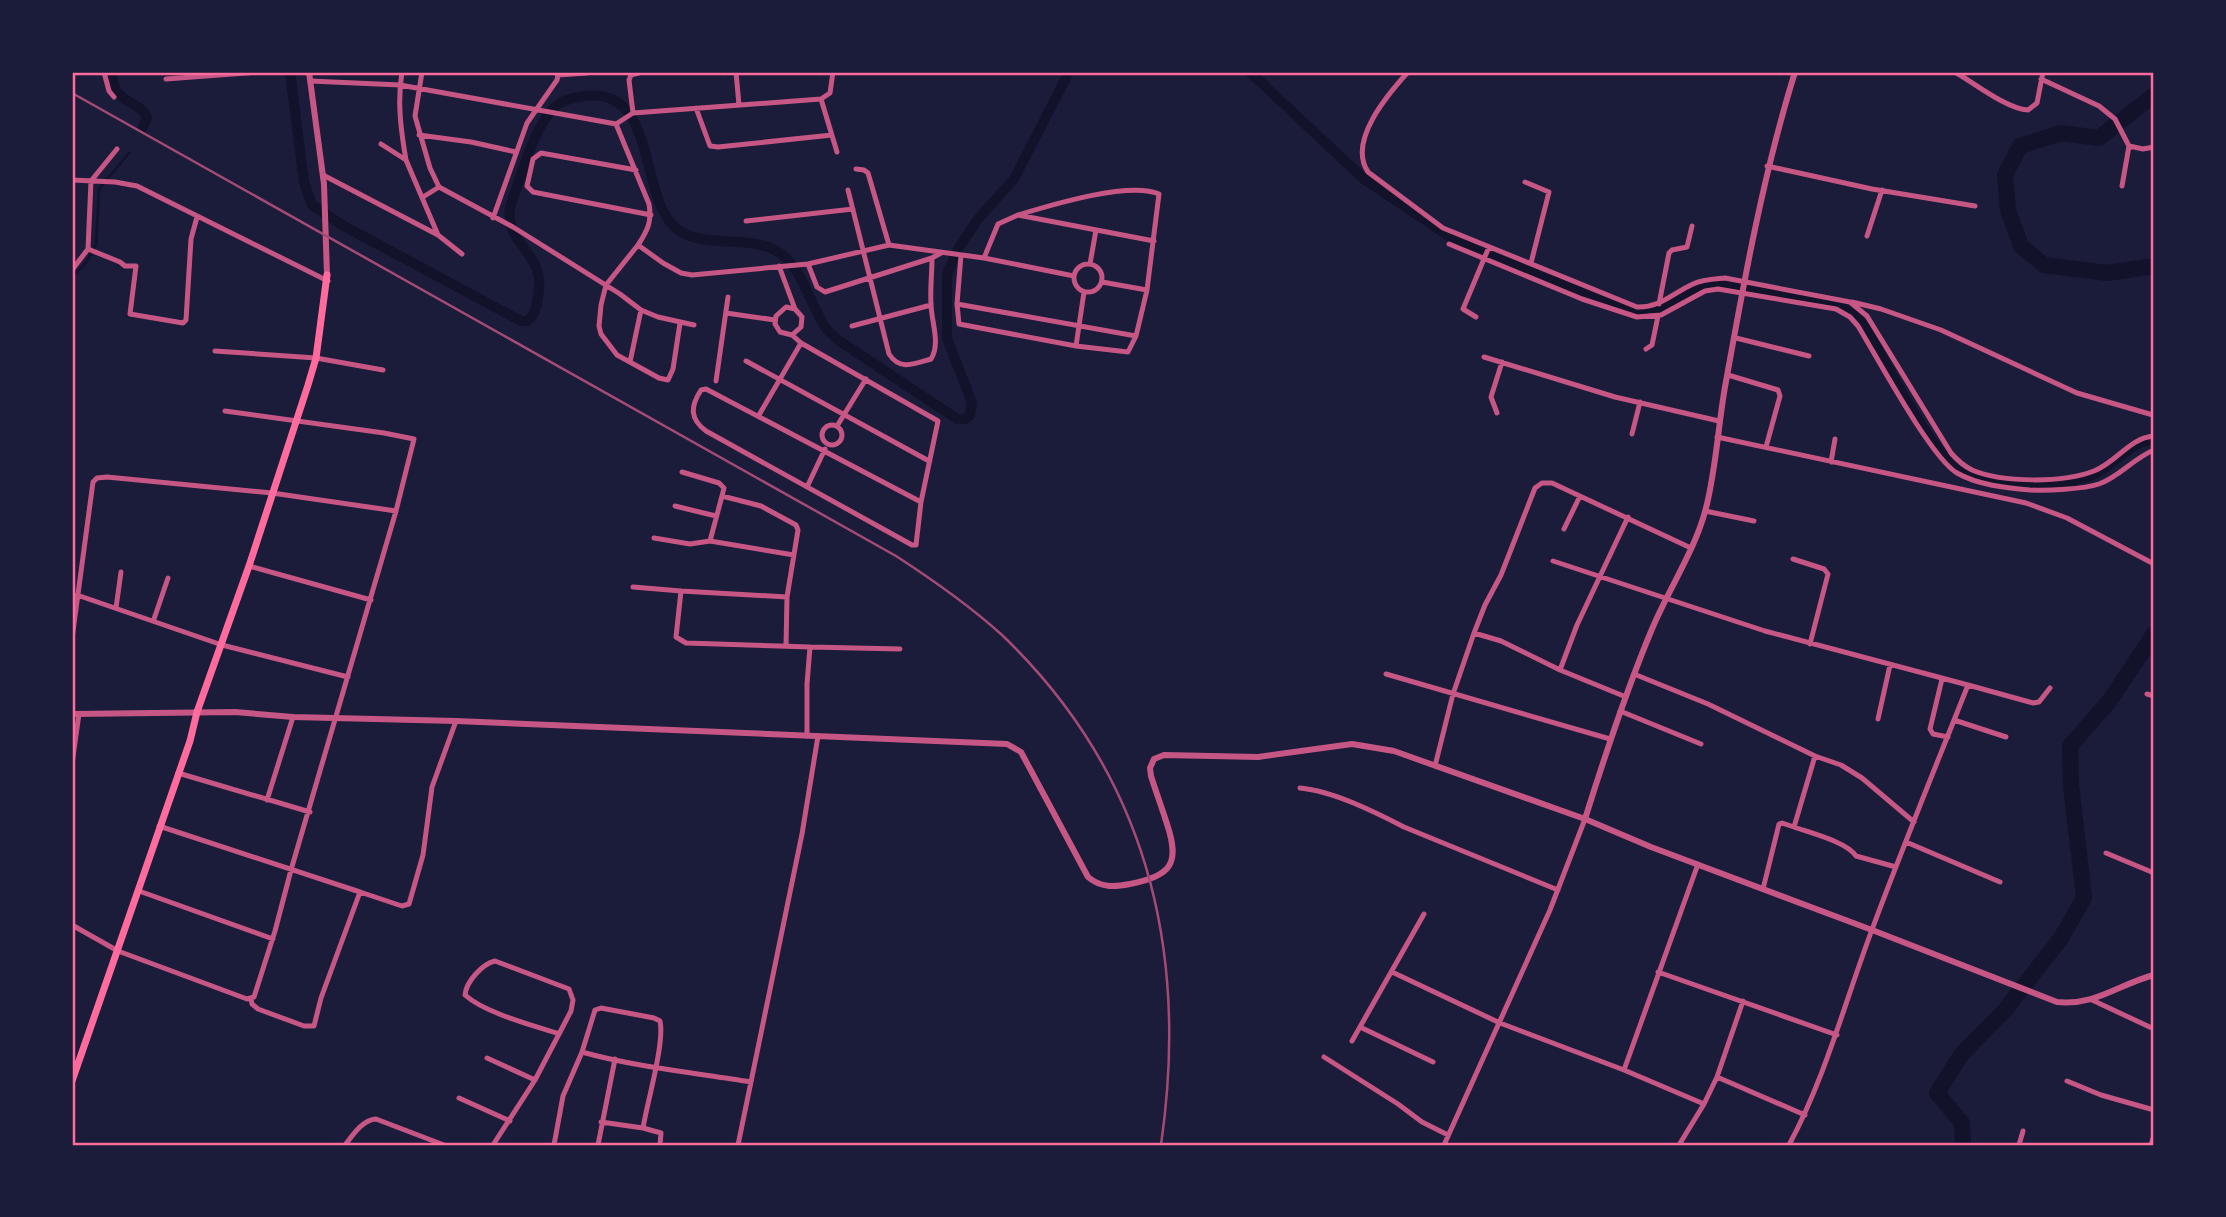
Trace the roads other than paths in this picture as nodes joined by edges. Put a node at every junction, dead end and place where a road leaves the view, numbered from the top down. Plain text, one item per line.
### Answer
1 (104, 72) edge
2 (258, 72) edge
3 (309, 72) edge
4 (402, 72) edge
5 (422, 72) edge
6 (642, 72) edge
7 (736, 72) edge
8 (833, 72) edge
9 (1408, 72) edge
10 (1795, 72) edge
11 (1955, 72) edge
12 (557, 73) edge
13 (587, 73) edge
14 (2042, 75) edge
15 (166, 79) dead end
16 (310, 81) junction
17 (402, 86) junction
18 (417, 89) junction
19 (114, 97) dead end
20 (821, 99) junction
21 (739, 105) junction
22 (696, 108) junction
23 (536, 110) junction
24 (632, 114) junction
25 (619, 122) junction
26 (419, 135) junction
27 (832, 135) junction
28 (381, 144) dead end
29 (2129, 146) junction
30 (2154, 147) edge
31 (117, 149) dead end
32 (516, 152) junction
33 (837, 152) dead end
34 (406, 160) junction
35 (1767, 166) junction
36 (856, 169) dead end
37 (636, 170) junction
38 (323, 175) junction
39 (72, 180) edge
40 (93, 181) junction
41 (1525, 182) dead end
42 (2122, 186) dead end
43 (437, 189) junction
44 (848, 190) dead end
45 (1882, 190) junction
46 (425, 196) junction
47 (1975, 206) dead end
48 (853, 209) junction
49 (651, 215) junction
50 (1018, 215) junction
51 (197, 217) junction
52 (496, 219) junction
53 (746, 221) dead end
54 (1692, 226) dead end
55 (1096, 230) junction
56 (438, 234) junction
57 (1867, 236) dead end
58 (1154, 241) junction
59 (1449, 244) dead end
60 (638, 245) junction
61 (889, 245) junction
62 (1489, 248) junction
63 (88, 249) junction
64 (864, 251) junction
65 (944, 253) junction
66 (461, 254) dead end
67 (959, 255) junction
68 (932, 258) junction
69 (984, 258) junction
70 (1485, 258) junction
71 (1531, 263) junction
72 (808, 264) junction
73 (1090, 264) junction
74 (782, 266) junction
75 (72, 270) edge
76 (1074, 276) junction
77 (870, 277) junction
78 (328, 278) junction
79 (1102, 282) junction
80 (606, 285) junction
81 (1743, 289) junction
82 (1147, 290) junction
83 (1084, 292) junction
84 (1776, 293) junction
85 (728, 297) dead end
86 (1850, 302) junction
87 (957, 304) junction
88 (1659, 304) junction
89 (931, 305) junction
90 (795, 309) junction
91 (641, 310) junction
92 (726, 313) junction
93 (1658, 316) junction
94 (1476, 317) dead end
95 (879, 319) junction
96 (775, 320) junction
97 (680, 323) junction
98 (694, 325) dead end
99 (852, 326) dead end
100 (1080, 327) junction
101 (792, 335) junction
102 (1136, 336) junction
103 (1736, 338) junction
104 (801, 343) junction
105 (1076, 346) junction
106 (1646, 349) dead end
107 (215, 351) dead end
108 (1809, 356) dead end
109 (316, 358) junction
110 (1484, 358) dead end
111 (746, 361) dead end
112 (630, 362) junction
113 (1502, 362) junction
114 (383, 370) dead end
115 (1728, 375) junction
116 (780, 379) junction
117 (866, 379) junction
118 (716, 381) dead end
119 (1640, 402) junction
120 (225, 411) dead end
121 (1497, 413) dead end
122 (759, 415) junction
123 (2153, 415) edge
124 (844, 416) junction
125 (296, 421) junction
126 (1719, 421) junction
127 (837, 426) junction
128 (1632, 434) dead end
129 (2154, 436) edge
130 (1717, 438) junction
131 (1835, 439) dead end
132 (826, 447) junction
133 (1766, 447) junction
134 (2154, 450) edge
135 (929, 461) junction
136 (1831, 462) junction
137 (682, 472) dead end
138 (2003, 482) junction
139 (2038, 485) junction
140 (807, 488) junction
141 (272, 493) junction
142 (722, 496) junction
143 (1580, 496) junction
144 (921, 502) junction
145 (675, 506) dead end
146 (2034, 506) junction
147 (396, 511) junction
148 (1705, 511) junction
149 (716, 516) junction
150 (1628, 517) junction
151 (1754, 521) dead end
152 (1564, 529) dead end
153 (654, 538) dead end
154 (710, 541) junction
155 (1691, 548) junction
156 (794, 555) junction
157 (1793, 559) dead end
158 (1553, 561) dead end
159 (2154, 564) edge
160 (249, 566) junction
161 (121, 572) dead end
162 (1600, 577) junction
163 (168, 578) dead end
164 (633, 587) dead end
165 (681, 591) junction
166 (77, 595) junction
167 (788, 597) junction
168 (1665, 598) junction
169 (371, 600) junction
170 (116, 608) junction
171 (154, 620) junction
172 (1474, 633) junction
173 (72, 639) edge
174 (1810, 644) junction
175 (222, 645) junction
176 (786, 646) junction
177 (810, 647) junction
178 (900, 649) dead end
179 (1890, 665) junction
180 (1560, 670) junction
181 (1386, 674) dead end
182 (1634, 674) junction
183 (348, 677) junction
184 (1942, 679) junction
185 (1968, 685) junction
186 (2050, 688) dead end
187 (1453, 694) junction
188 (2147, 694) dead end
189 (2154, 696) edge
190 (1626, 697) junction
191 (1620, 711) junction
192 (197, 712) junction
193 (75, 714) edge
194 (293, 717) junction
195 (337, 718) junction
196 (1878, 719) dead end
197 (1954, 720) junction
198 (456, 721) junction
199 (807, 736) junction
200 (818, 736) junction
201 (1948, 737) junction
202 (2006, 737) dead end
203 (1610, 739) junction
204 (1701, 744) dead end
205 (1815, 756) junction
206 (72, 764) edge
207 (1435, 766) junction
208 (178, 773) junction
209 (1300, 788) dead end
210 (267, 800) junction
211 (310, 812) junction
212 (1586, 819) junction
213 (1914, 822) junction
214 (159, 826) junction
215 (1794, 827) junction
216 (1906, 842) junction
217 (2106, 853) dead end
218 (1698, 864) junction
219 (1896, 867) junction
220 (291, 870) junction
221 (2154, 873) edge
222 (2000, 882) dead end
223 (1763, 888) junction
224 (1558, 890) junction
225 (139, 891) junction
226 (360, 892) junction
227 (1424, 914) dead end
228 (72, 925) edge
229 (1872, 930) junction
230 (273, 939) junction
231 (118, 951) junction
232 (1392, 972) junction
233 (1658, 972) junction
234 (2154, 975) edge
235 (251, 999) junction
236 (2092, 999) junction
237 (1743, 1002) junction
238 (1500, 1023) junction
239 (1360, 1027) junction
240 (2154, 1029) edge
241 (559, 1034) junction
242 (1837, 1035) junction
243 (1352, 1041) dead end
244 (582, 1052) junction
245 (1324, 1057) dead end
246 (487, 1058) dead end
247 (615, 1059) junction
248 (1433, 1062) dead end
249 (655, 1066) junction
250 (1624, 1070) junction
251 (1717, 1077) junction
252 (535, 1080) junction
253 (72, 1081) edge
254 (2067, 1081) dead end
255 (751, 1082) junction
256 (459, 1098) dead end
257 (1704, 1104) junction
258 (2154, 1110) edge
259 (1805, 1115) junction
260 (510, 1121) junction
261 (601, 1122) junction
262 (643, 1128) junction
263 (2023, 1131) dead end
264 (1448, 1135) junction
265 (2154, 1135) edge
266 (345, 1145) edge
267 (444, 1145) edge
268 (493, 1145) edge
269 (554, 1145) edge
270 (598, 1145) edge
271 (660, 1145) edge
272 (738, 1145) edge
273 (1444, 1145) edge
274 (1679, 1145) edge
275 (1789, 1145) edge
276 (2019, 1145) edge
277 (2151, 1145) edge

1 - 19 street
2 - 15 street
3 - 16 street
4 - 17 street
5 - 18 street
6 - 24 street
7 - 21 street
8 - 20 street
9 - 62 street
10 - 35 street
11 - 14 street
12 - 13 street
12 - 23 street
14 - 29 street
16 - 17 street
16 - 38 street
17 - 18 street
17 - 34 street
18 - 23 street
18 - 26 street
20 - 21 street
20 - 27 street
21 - 22 street
22 - 24 street
22 - 27 street
23 - 25 street
23 - 32 street
24 - 25 street
25 - 37 street
26 - 32 street
26 - 43 street
27 - 33 street
28 - 34 street
29 - 30 street
29 - 42 street
31 - 40 street
32 - 52 street
34 - 46 street
35 - 45 street
35 - 81 street
36 - 61 street
37 - 49 street
37 - 49 street
38 - 56 street
38 - 78 street
39 - 40 street
40 - 51 street
40 - 63 street
41 - 71 street
43 - 46 street
43 - 52 street
44 - 48 street
45 - 47 street
45 - 57 street
46 - 56 street
48 - 53 street
48 - 64 street
49 - 60 street
50 - 55 street
50 - 58 street
50 - 69 street
51 - 63 street
51 - 78 street
52 - 80 street
54 - 88 street
55 - 58 street
55 - 73 street
56 - 66 street
58 - 82 street
59 - 70 street
60 - 74 street
60 - 80 street
61 - 64 street
61 - 65 street
62 - 70 street
62 - 71 street
63 - 75 street
64 - 72 street
64 - 77 street
65 - 67 street
65 - 68 street
67 - 69 street
67 - 87 street
68 - 77 street
68 - 89 street
69 - 76 street
70 - 93 street
70 - 94 street
71 - 88 street
72 - 74 street
72 - 77 street
73 - 76 street
73 - 79 street
74 - 90 street
76 - 83 street
77 - 95 street
78 - 109 main road
79 - 82 street
79 - 83 street
80 - 91 street
80 - 112 street
81 - 84 street
81 - 84 street
81 - 88 street
81 - 93 street
81 - 103 street
82 - 102 street
83 - 100 street
84 - 86 street
84 - 138 street
85 - 92 street
86 - 123 street
86 - 138 street
87 - 100 street
87 - 105 street
89 - 95 street
89 - 95 street
90 - 96 street
90 - 101 street
91 - 97 street
91 - 112 street
92 - 96 street
92 - 118 street
93 - 106 street
95 - 99 street
96 - 101 street
97 - 98 street
97 - 112 street
100 - 102 street
100 - 105 street
101 - 104 street
102 - 105 street
103 - 108 street
103 - 115 street
104 - 116 street
104 - 117 street
107 - 109 street
109 - 114 street
109 - 125 main road
110 - 113 street
111 - 116 street
113 - 119 street
113 - 121 street
115 - 126 street
115 - 133 street
116 - 122 street
116 - 124 street
117 - 124 street
117 - 135 street
119 - 126 street
119 - 128 street
120 - 125 street
122 - 132 street
122 - 140 street
124 - 127 street
124 - 135 street
125 - 141 main road
125 - 147 street
126 - 130 street
127 - 132 street
127 - 132 street
129 - 139 street
130 - 133 street
130 - 148 street
131 - 136 street
132 - 140 street
132 - 144 street
133 - 136 street
134 - 139 street
135 - 144 street
136 - 146 street
137 - 142 street
138 - 139 street
138 - 139 street
139 - 146 street
140 - 144 street
141 - 147 street
141 - 160 main road
141 - 166 street
142 - 149 street
142 - 156 street
143 - 150 street
143 - 152 street
143 - 172 street
145 - 149 street
146 - 159 street
147 - 169 street
148 - 151 street
148 - 155 street
149 - 154 street
150 - 155 street
150 - 162 street
153 - 154 street
154 - 156 street
155 - 168 street
156 - 167 street
157 - 174 street
158 - 162 street
160 - 169 street
160 - 175 main road
161 - 170 street
162 - 168 street
162 - 180 street
163 - 171 street
164 - 165 street
165 - 167 street
165 - 176 street
166 - 170 street
166 - 173 street
167 - 176 street
168 - 174 street
168 - 182 street
169 - 183 street
170 - 171 street
171 - 175 street
172 - 180 street
172 - 187 street
174 - 179 street
175 - 183 street
175 - 192 main road
176 - 177 street
177 - 178 street
177 - 199 street
179 - 184 street
179 - 196 street
180 - 190 street
181 - 187 street
182 - 190 street
182 - 205 street
183 - 195 street
184 - 185 street
184 - 201 street
185 - 186 street
185 - 197 street
187 - 203 street
187 - 207 street
188 - 189 street
190 - 191 street
191 - 203 street
191 - 204 street
192 - 193 street
192 - 194 street
192 - 208 main road
193 - 206 street
194 - 195 street
194 - 210 street
195 - 198 street
195 - 211 street
197 - 201 street
197 - 202 street
198 - 199 street
198 - 226 street
199 - 200 street
200 - 207 street
200 - 255 street
201 - 213 street
203 - 212 street
205 - 213 street
205 - 215 street
207 - 212 street
208 - 210 street
208 - 214 main road
209 - 224 street
210 - 211 street
211 - 220 street
212 - 218 street
212 - 224 street
213 - 216 street
214 - 220 street
214 - 225 main road
215 - 219 street
215 - 223 street
216 - 219 street
216 - 222 street
217 - 221 street
218 - 223 street
218 - 233 street
219 - 229 street
220 - 226 street
220 - 230 street
223 - 229 street
224 - 238 street
225 - 230 street
225 - 231 main road
226 - 235 street
227 - 232 street
228 - 231 street
229 - 236 street
229 - 242 street
230 - 235 street
231 - 235 street
231 - 253 main road
232 - 238 street
232 - 239 street
233 - 237 street
233 - 250 street
234 - 236 street
236 - 240 street
237 - 242 street
237 - 251 street
238 - 250 street
238 - 264 street
239 - 243 street
239 - 248 street
241 - 241 street
241 - 252 street
242 - 259 street
244 - 247 street
244 - 249 street
244 - 269 street
245 - 264 street
246 - 252 street
247 - 249 street
247 - 261 street
249 - 255 street
249 - 262 street
250 - 257 street
251 - 257 street
251 - 259 street
252 - 260 street
254 - 258 street
255 - 272 street
256 - 260 street
257 - 274 street
259 - 275 street
260 - 268 street
261 - 262 street
261 - 270 street
262 - 271 street
263 - 276 street
264 - 273 street
265 - 277 street
266 - 267 street

